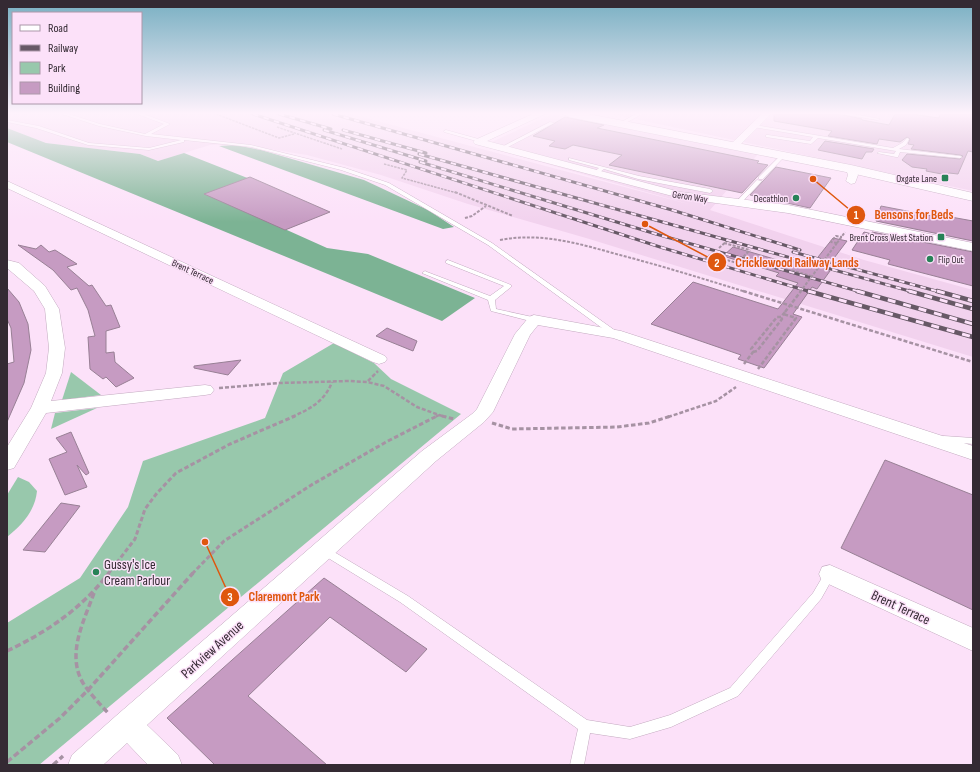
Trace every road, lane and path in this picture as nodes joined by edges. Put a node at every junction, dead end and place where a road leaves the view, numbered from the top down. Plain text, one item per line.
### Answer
1 (268, 150) edge
2 (511, 150) edge
3 (755, 150) edge
4 (769, 150) edge
5 (771, 150) edge
6 (896, 150) joint
7 (879, 153) dead end
8 (783, 156) junction
9 (960, 157) dead end
10 (571, 159) dead end
11 (384, 164) dead end
12 (599, 170) junction
13 (851, 175) junction
14 (7, 184) edge
15 (973, 186) edge
16 (710, 191) dead end
17 (973, 192) edge
18 (973, 197) edge
19 (973, 201) edge
20 (738, 202) junction
21 (486, 206) junction
22 (513, 216) dead end
23 (453, 221) junction
24 (727, 241) dead end
25 (724, 243) junction
26 (837, 243) junction
27 (490, 244) junction
28 (973, 247) edge
29 (719, 248) dead end
30 (714, 252) dead end
31 (710, 255) junction
32 (744, 257) junction
33 (705, 259) dead end
34 (448, 262) dead end
35 (7, 264) edge
36 (425, 273) dead end
37 (812, 276) junction
38 (491, 299) junction
39 (783, 314) junction
40 (534, 320) junction
41 (616, 334) junction
42 (753, 352) junction
43 (379, 359) dead end
44 (973, 362) edge
45 (743, 376) junction
46 (332, 382) junction
47 (205, 390) joint
48 (40, 408) junction
49 (478, 418) junction
50 (927, 438) junction
51 (973, 441) edge
52 (973, 453) edge
53 (7, 463) edge
54 (324, 550) junction
55 (830, 574) joint
56 (94, 592) junction
57 (973, 640) edge
58 (7, 652) edge
59 (88, 690) junction
60 (119, 720) junction
61 (585, 726) junction
62 (7, 762) edge
63 (82, 765) edge
64 (168, 765) edge
65 (577, 765) edge

1 - 23 lane
2 - 12 street, Geron Way
3 - 8 main road
4 - 17 main road
5 - 15 main road
6 - 7 lane
6 - 9 lane
8 - 13 main road
8 - 20 lane
10 - 12 lane
11 - 21 path
12 - 16 lane
12 - 20 street, Geron Way
13 - 18 main road
13 - 19 main road
14 - 43 street, Brent Terrace
20 - 28 street, Geron Way
21 - 22 path
21 - 23 path
23 - 27 lane
24 - 25 path
25 - 29 path
25 - 32 path, bridge
26 - 26 path
26 - 37 path, bridge
27 - 41 lane
27 - 44 path
30 - 31 path
31 - 32 path, bridge
31 - 33 path
32 - 37 path
34 - 38 lane
35 - 48 street
36 - 38 lane
37 - 39 path, bridge
38 - 40 lane
39 - 42 path
39 - 42 path
39 - 45 path
40 - 41 street
40 - 49 street, Parkview Avenue
41 - 45 street
42 - 45 path
45 - 49 path
45 - 50 street
46 - 47 path
46 - 56 path
46 - 59 path
47 - 48 street
48 - 53 street
49 - 54 street, Parkview Avenue
50 - 51 lane
50 - 52 street
54 - 60 street, Parkview Avenue
54 - 61 lane
55 - 57 street, Brent Terrace
55 - 61 lane
56 - 58 path
56 - 59 path
59 - 60 path
59 - 62 path
60 - 63 street, Parkview Avenue
60 - 64 street
61 - 65 lane

